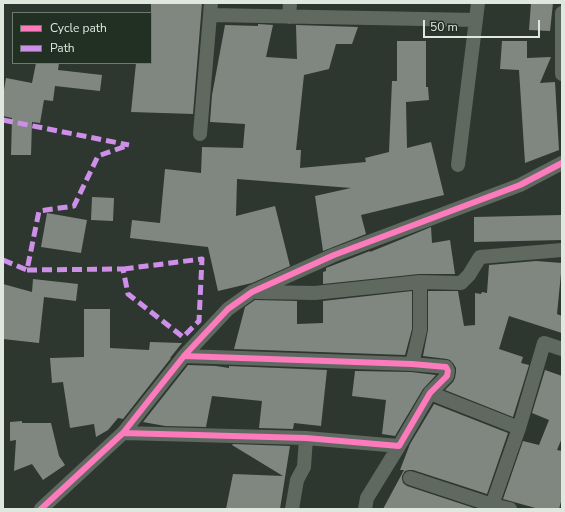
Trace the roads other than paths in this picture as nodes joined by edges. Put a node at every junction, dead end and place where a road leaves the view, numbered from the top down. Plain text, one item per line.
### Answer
1 (478, 3) edge
2 (211, 9) edge
3 (289, 10) edge
4 (562, 13) edge
5 (476, 20) junction
6 (562, 74) edge
7 (200, 134) dead end
8 (562, 163) edge
9 (458, 165) dead end
10 (562, 250) edge
11 (420, 282) junction
12 (252, 292) junction
13 (562, 349) edge
14 (184, 356) junction
15 (412, 364) junction
16 (430, 393) junction
17 (519, 428) junction
18 (123, 433) junction
19 (306, 438) junction
20 (399, 446) junction
21 (410, 478) dead end
22 (492, 505) junction
23 (41, 509) edge
24 (292, 509) edge
25 (366, 509) edge
26 (510, 509) edge

1 - 5 street
2 - 3 street
2 - 7 street
3 - 5 street
4 - 6 street
5 - 9 street
8 - 12 street
10 - 11 street
11 - 12 street
11 - 15 street
12 - 14 street
13 - 17 street
14 - 15 street
14 - 18 street
15 - 16 street
16 - 17 street
16 - 20 street
17 - 22 street
18 - 19 street
18 - 23 street
19 - 20 street
19 - 24 street
20 - 25 street
21 - 22 street
22 - 26 street

